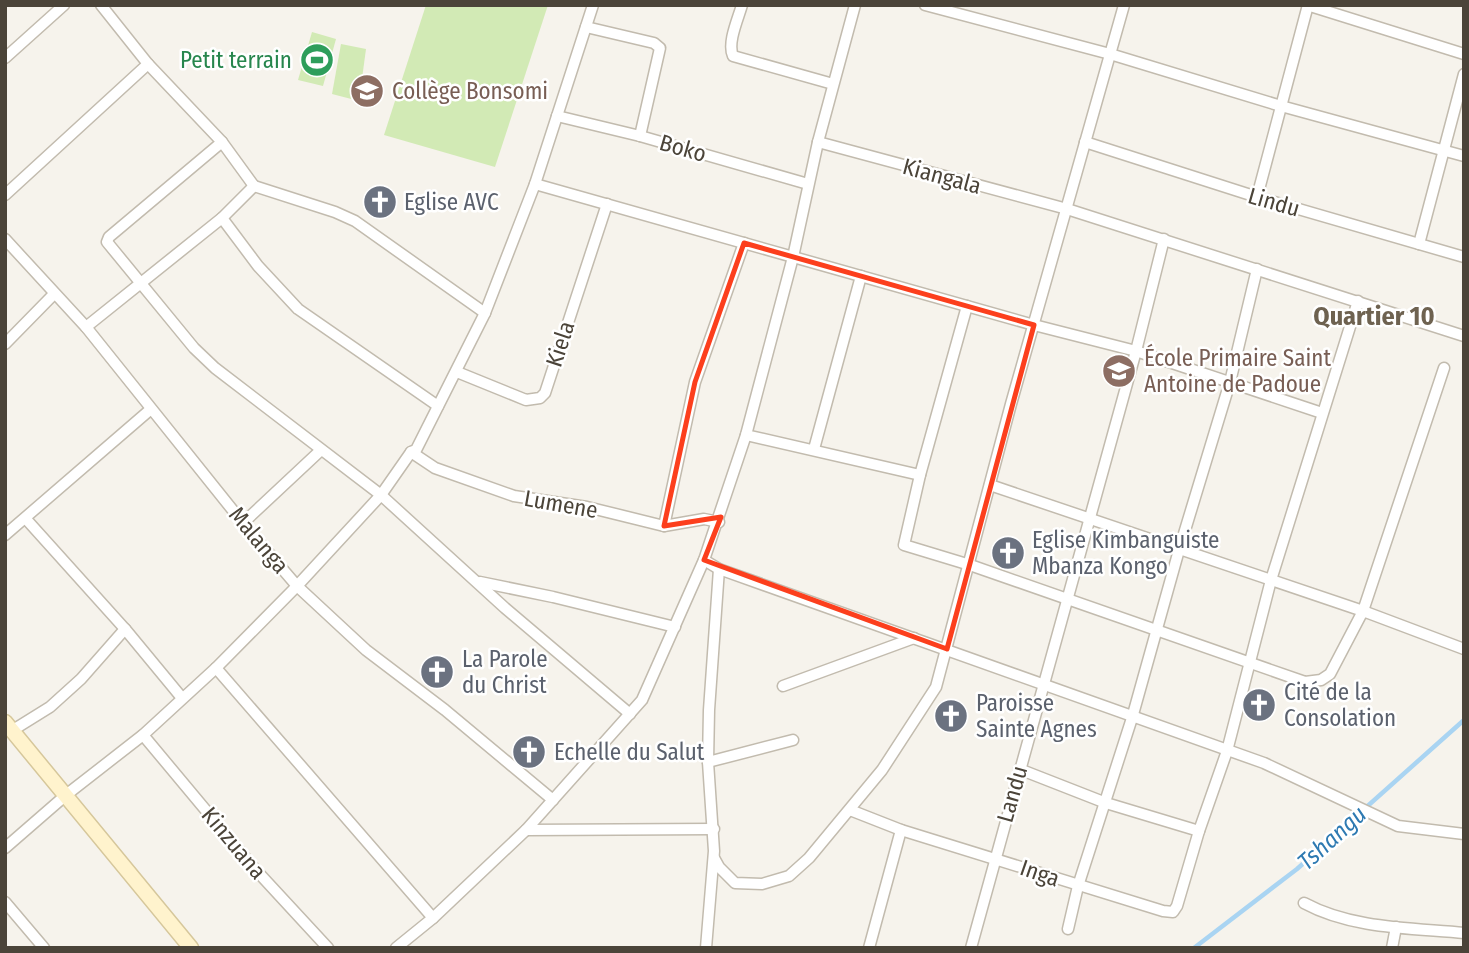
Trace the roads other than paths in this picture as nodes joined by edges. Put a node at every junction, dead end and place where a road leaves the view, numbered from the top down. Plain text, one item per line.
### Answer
1 (64, 5) edge
2 (101, 5) edge
3 (593, 5) edge
4 (742, 5) edge
5 (855, 5) edge
6 (925, 5) edge
7 (1124, 5) edge
8 (1307, 5) edge
9 (586, 27) junction
10 (1110, 54) junction
11 (1464, 54) edge
12 (5, 58) edge
13 (148, 64) junction
14 (1464, 75) edge
15 (833, 84) junction
16 (1282, 106) junction
17 (557, 116) junction
18 (639, 135) junction
19 (222, 142) junction
20 (818, 142) junction
21 (1085, 142) junction
22 (1445, 151) junction
23 (1464, 156) edge
24 (535, 184) junction
25 (808, 184) junction
26 (254, 186) junction
27 (5, 195) edge
28 (1257, 197) junction
29 (607, 204) junction
30 (1066, 209) junction
31 (222, 218) junction
32 (5, 239) edge
33 (1164, 239) junction
34 (744, 243) junction
35 (1419, 244) junction
36 (793, 257) junction
37 (1464, 257) edge
38 (1257, 269) junction
39 (861, 276) junction
40 (141, 281) junction
41 (54, 294) junction
42 (1359, 301) junction
43 (967, 306) junction
44 (485, 313) junction
45 (1034, 325) junction
46 (86, 327) junction
47 (1464, 336) edge
48 (5, 344) edge
49 (1136, 351) junction
50 (1444, 368) dead end
51 (457, 372) junction
52 (1230, 382) junction
53 (438, 406) junction
54 (151, 409) junction
55 (1322, 413) junction
56 (746, 435) junction
57 (814, 449) junction
58 (321, 450) junction
59 (411, 452) junction
60 (920, 475) junction
61 (990, 485) junction
62 (382, 495) junction
63 (26, 519) junction
64 (1088, 519) junction
65 (719, 522) junction
66 (243, 523) junction
67 (664, 526) junction
68 (5, 535) edge
69 (1179, 550) junction
70 (704, 560) junction
71 (970, 565) junction
72 (719, 569) junction
73 (1271, 580) junction
74 (477, 582) junction
75 (297, 586) junction
76 (1066, 600) junction
77 (1363, 611) junction
78 (675, 627) junction
79 (125, 629) junction
80 (1158, 630) junction
81 (914, 638) junction
82 (947, 649) junction
83 (1464, 649) edge
84 (1250, 663) junction
85 (216, 668) junction
86 (1044, 684) junction
87 (783, 686) dead end
88 (182, 698) junction
89 (630, 714) junction
90 (1132, 718) junction
91 (9, 726) edge
92 (143, 735) junction
93 (793, 740) dead end
94 (1227, 751) junction
95 (708, 762) junction
96 (1019, 769) junction
97 (66, 795) junction
98 (553, 800) junction
99 (1106, 803) junction
100 (850, 810) junction
101 (714, 829) junction
102 (901, 830) junction
103 (526, 831) junction
104 (1199, 831) junction
105 (1464, 834) edge
106 (5, 848) edge
107 (714, 858) junction
108 (994, 858) junction
109 (1079, 886) junction
110 (5, 901) edge
111 (1304, 903) dead end
112 (433, 918) junction
113 (1396, 927) junction
114 (1068, 929) dead end
115 (1464, 933) edge
116 (44, 948) edge
117 (191, 948) edge
118 (328, 948) edge
119 (396, 948) edge
120 (706, 948) edge
121 (869, 948) edge
122 (971, 948) edge
123 (1392, 948) edge

1 - 12 street
2 - 13 street
3 - 9 street
4 - 15 street
5 - 15 street
6 - 10 street
7 - 10 street
8 - 11 street
8 - 16 street
9 - 17 street
9 - 18 street
10 - 16 street
10 - 21 street
13 - 19 street
13 - 27 street
14 - 22 street
15 - 20 street
16 - 22 street
16 - 28 street
17 - 18 street, Boko
17 - 24 street
18 - 25 street, Boko
19 - 26 street
19 - 40 street
20 - 25 street
20 - 30 street, Kiangala
21 - 28 street, Lindu
21 - 30 street
22 - 23 street
22 - 35 street
24 - 29 street
24 - 44 street
25 - 36 street
26 - 31 street
26 - 44 street
28 - 35 street, Lindu
29 - 34 street
29 - 51 street, Kiela
30 - 33 street, Kiangala
30 - 45 street
31 - 40 street
31 - 53 street
32 - 41 street, Malanga
33 - 38 street, Kiangala
33 - 49 street, Landu
34 - 36 street
34 - 67 street
35 - 37 street, Lindu
36 - 39 street
36 - 56 street
38 - 42 street, Kiangala
38 - 52 street
39 - 43 street
39 - 57 street
40 - 46 street
40 - 58 street
41 - 46 street, Malanga
41 - 48 street
42 - 47 street, Kiangala
42 - 55 street
43 - 45 street
43 - 60 street
44 - 51 street
45 - 49 street
45 - 61 street
46 - 54 street, Malanga
49 - 52 street
49 - 64 street, Landu
50 - 77 street
51 - 53 street
52 - 55 street
52 - 69 street
53 - 59 street
54 - 63 street
54 - 66 street, Malanga
55 - 73 street
56 - 57 street
56 - 65 street
57 - 60 street
58 - 62 street
58 - 66 street
59 - 62 street
59 - 67 street, Lumene
60 - 71 street
61 - 64 street
61 - 71 street
62 - 74 street
62 - 75 street
63 - 68 street
63 - 79 street
64 - 69 street
64 - 76 street, Landu
65 - 67 street, Lumene
65 - 70 street
66 - 75 street, Malanga
69 - 73 street
69 - 80 street
70 - 72 street
70 - 78 street
71 - 76 street
71 - 82 street
72 - 81 street
72 - 95 street
73 - 77 street
73 - 84 street
74 - 78 street
74 - 89 street
75 - 85 street
75 - 98 street, Malanga
76 - 80 street
76 - 86 street, Landu
77 - 83 street
77 - 84 street
78 - 89 street
79 - 88 street
79 - 91 street
80 - 84 street
80 - 90 street
81 - 82 street
81 - 87 street
82 - 86 street
82 - 100 street
84 - 94 street
85 - 88 street
85 - 112 street
86 - 90 street
86 - 96 street, Landu
88 - 92 street
89 - 98 street
90 - 94 street
90 - 99 street
91 - 97 street
92 - 97 street
92 - 118 street, Kinzuana
93 - 95 street
94 - 104 street
94 - 105 street
95 - 101 street
96 - 99 street
96 - 108 street, Landu
97 - 106 street
97 - 117 street
98 - 103 street
99 - 104 street
99 - 109 street
100 - 102 street, Inga
100 - 107 street
101 - 103 street
101 - 107 street
102 - 108 street, Inga
102 - 121 street
103 - 112 street
104 - 109 street, Inga
107 - 120 street
108 - 109 street, Inga
108 - 122 street, Landu
109 - 114 street
110 - 116 street
111 - 113 street
112 - 119 street
113 - 115 street
113 - 123 street

